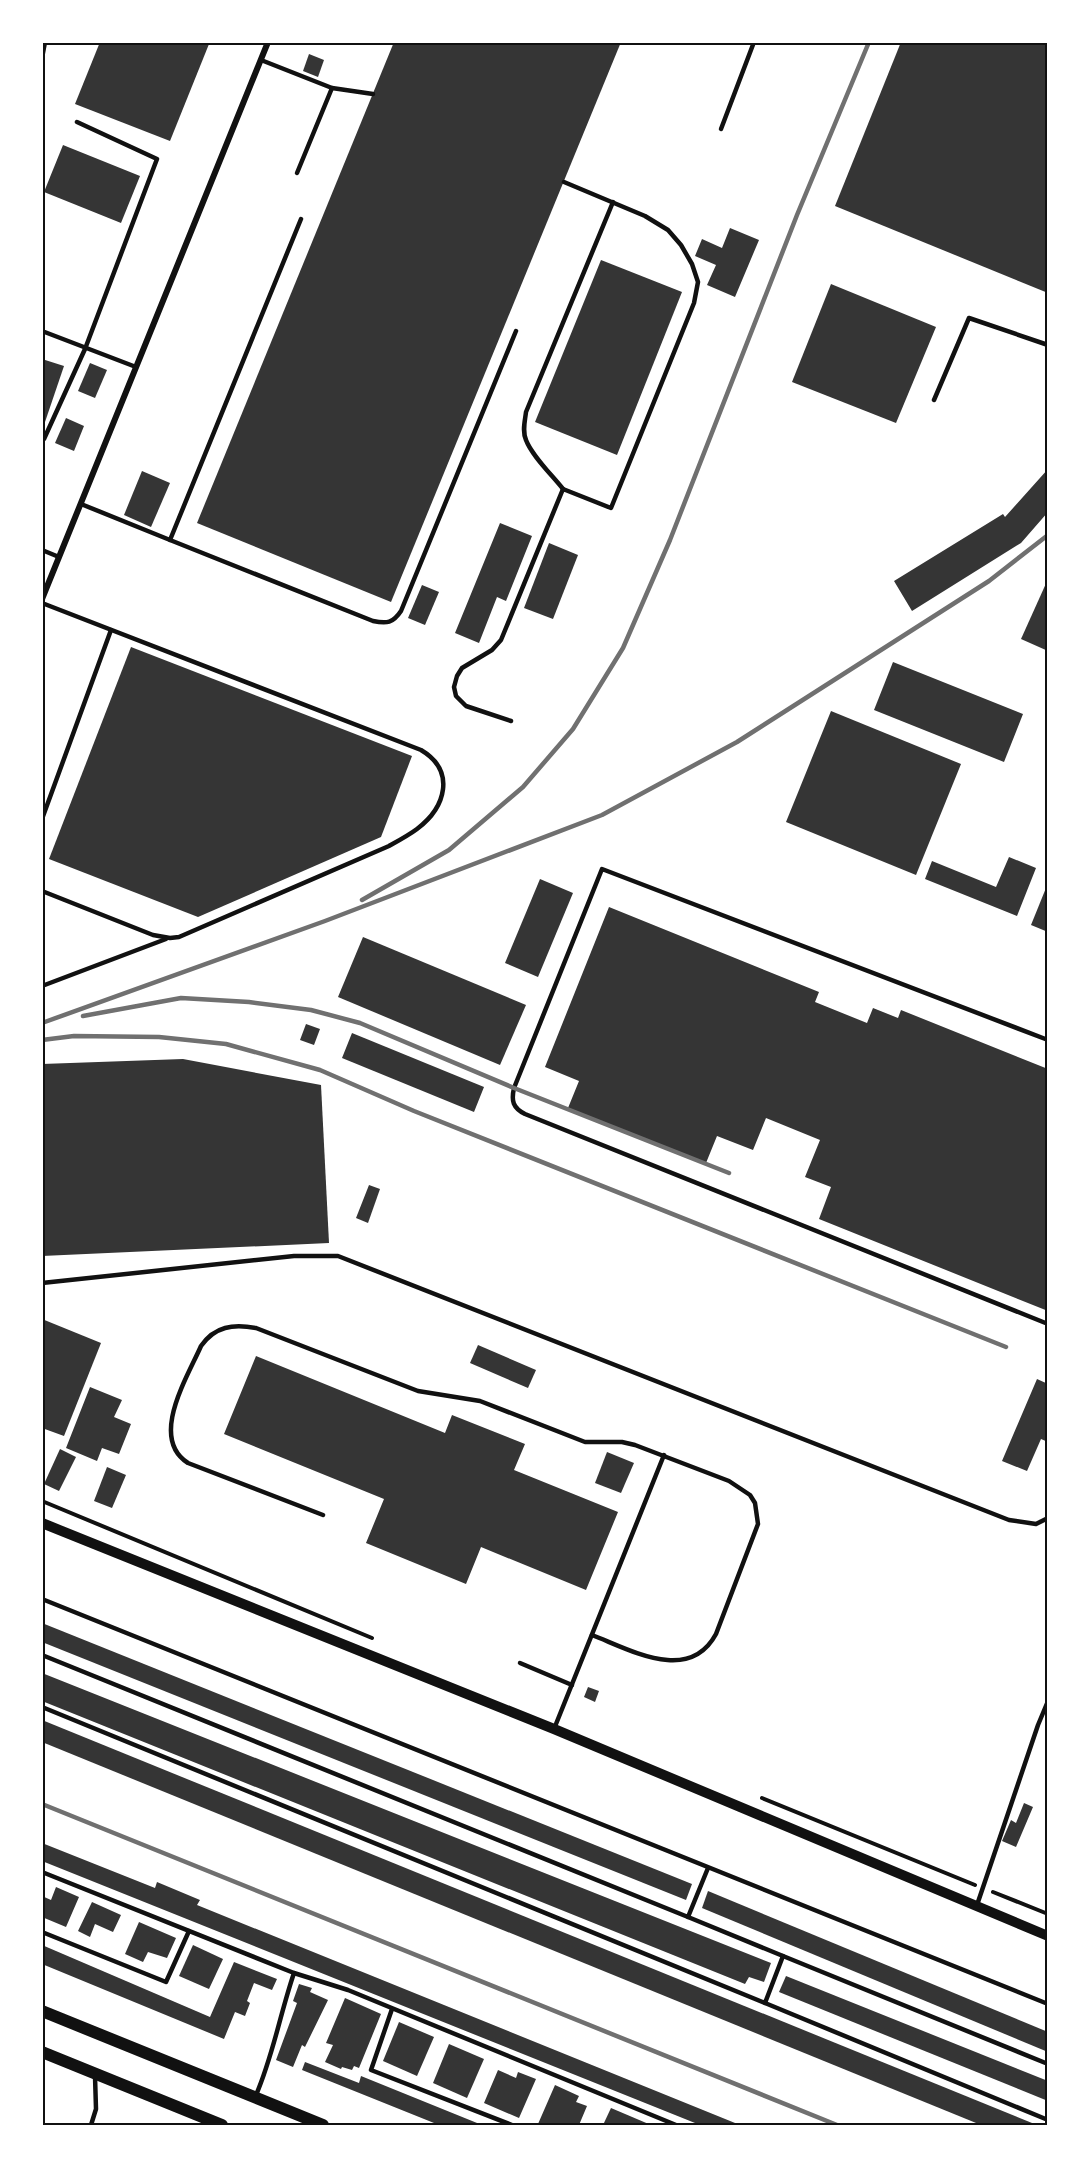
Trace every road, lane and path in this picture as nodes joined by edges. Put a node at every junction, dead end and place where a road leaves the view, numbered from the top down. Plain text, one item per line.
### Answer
1 (45, 42) edge
2 (268, 42) edge
3 (754, 42) edge
4 (42, 58) edge
5 (261, 60) junction
6 (332, 88) junction
7 (373, 94) dead end
8 (77, 122) dead end
9 (721, 129) dead end
10 (297, 173) dead end
11 (564, 182) dead end
12 (613, 202) junction
13 (301, 219) dead end
14 (42, 331) edge
15 (516, 331) dead end
16 (1048, 345) edge
17 (85, 349) junction
18 (135, 368) junction
19 (934, 400) dead end
20 (42, 441) edge
21 (563, 489) junction
22 (81, 504) junction
23 (170, 540) junction
24 (42, 550) edge
25 (59, 557) junction
26 (42, 601) edge
27 (111, 630) junction
28 (511, 721) dead end
29 (42, 819) edge
30 (42, 891) edge
31 (170, 938) junction
32 (42, 986) edge
33 (1048, 1040) edge
34 (42, 1283) edge
35 (1048, 1324) edge
36 (664, 1455) junction
37 (322, 1515) dead end
38 (1048, 1518) edge
39 (42, 1523) edge
40 (42, 1599) edge
41 (592, 1635) junction
42 (42, 1655) edge
43 (520, 1662) dead end
44 (573, 1684) junction
45 (1048, 1701) edge
46 (42, 1707) edge
47 (554, 1729) junction
48 (708, 1868) junction
49 (42, 1872) edge
50 (976, 1907) junction
51 (688, 1917) junction
52 (189, 1931) junction
53 (42, 1932) edge
54 (1048, 1936) edge
55 (783, 1956) junction
56 (294, 1973) junction
57 (765, 2003) junction
58 (1048, 2004) edge
59 (392, 2009) junction
60 (42, 2011) edge
61 (42, 2052) edge
62 (1048, 2064) edge
63 (95, 2074) junction
64 (255, 2098) junction
65 (1048, 2120) edge
66 (91, 2125) edge
67 (222, 2125) edge
68 (323, 2125) edge
69 (512, 2125) edge
70 (676, 2125) edge

1 - 4 lane
2 - 5 street
3 - 9 lane
5 - 6 lane
5 - 18 street
6 - 7 lane
6 - 10 lane
8 - 17 lane
11 - 12 lane
12 - 21 lane
12 - 21 lane
13 - 23 lane
14 - 17 lane
15 - 23 lane
16 - 19 lane
17 - 18 lane
17 - 20 lane
18 - 22 street
21 - 28 lane
22 - 23 lane
22 - 25 street
24 - 25 lane
25 - 26 street
26 - 27 lane
27 - 29 lane
27 - 31 lane
30 - 31 lane
31 - 32 lane
33 - 35 lane
34 - 38 lane
36 - 37 lane
36 - 41 lane
36 - 41 lane
39 - 47 street
40 - 48 lane
41 - 44 lane
42 - 51 lane
43 - 44 lane
44 - 47 lane
45 - 50 lane
46 - 57 lane
47 - 50 street
48 - 51 lane
48 - 58 lane
49 - 52 lane
50 - 54 street
51 - 55 lane
52 - 53 lane
52 - 56 lane
55 - 57 lane
55 - 62 lane
56 - 59 lane
56 - 64 lane
57 - 65 lane
59 - 69 lane
59 - 70 lane
60 - 64 main road
61 - 63 main road
63 - 66 lane
63 - 67 main road
64 - 68 main road

